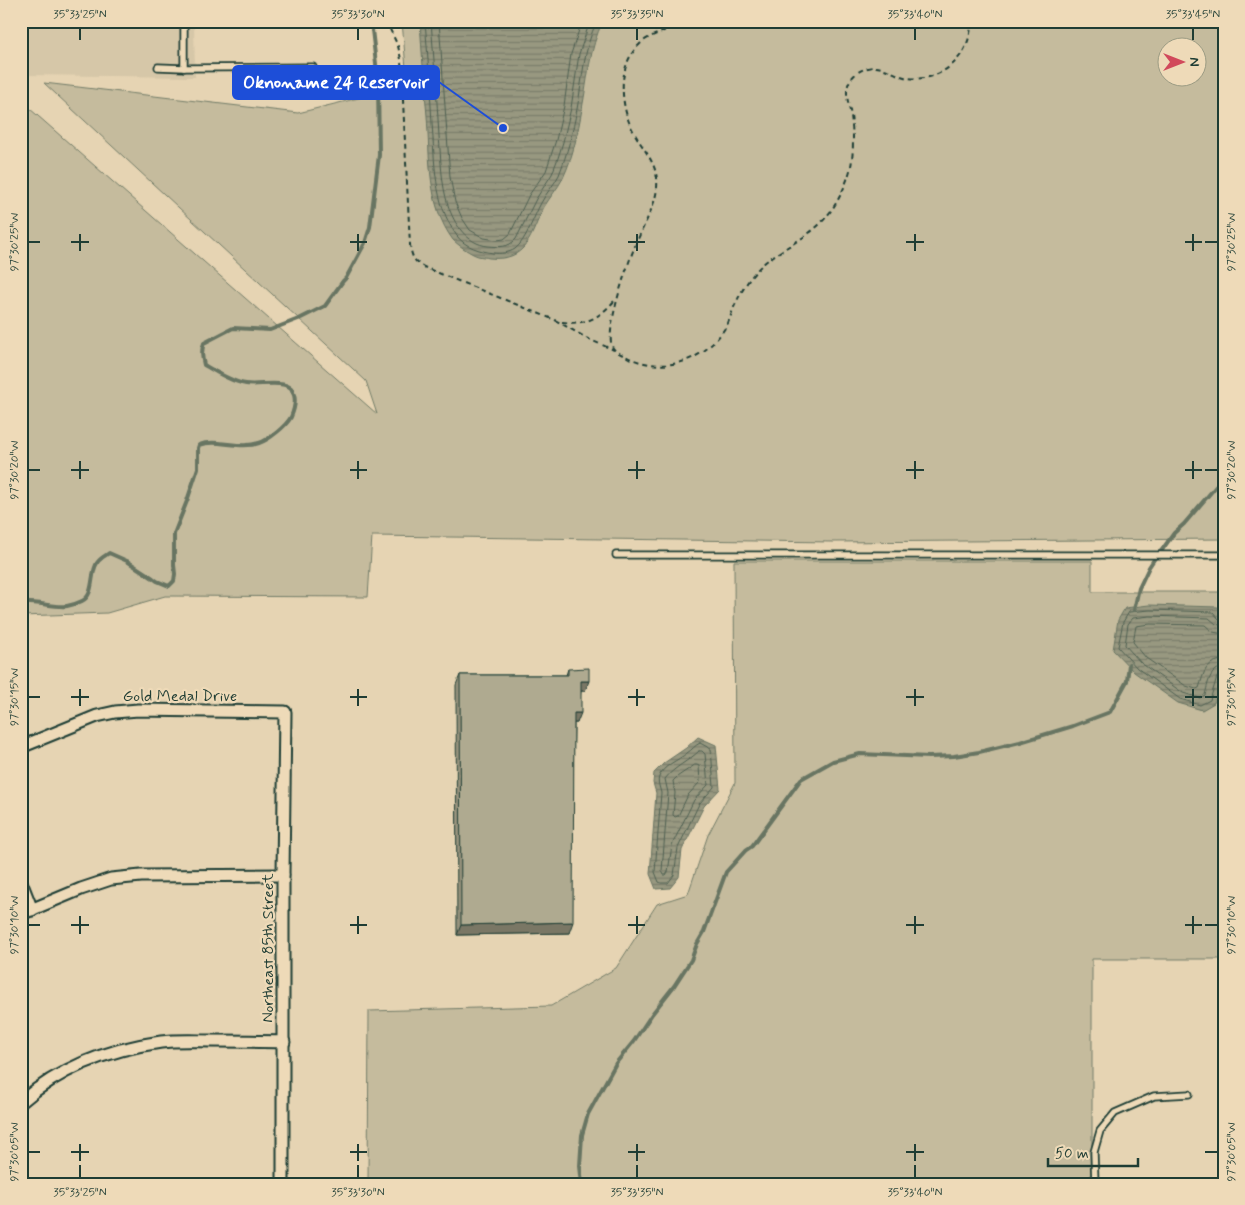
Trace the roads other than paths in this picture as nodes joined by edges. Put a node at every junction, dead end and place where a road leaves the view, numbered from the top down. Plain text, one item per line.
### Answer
1 (184, 21) edge
2 (158, 67) dead end
3 (313, 67) dead end
4 (184, 68) junction
5 (616, 555) dead end
6 (1224, 555) edge
7 (285, 712) joint
8 (21, 747) edge
9 (284, 875) junction
10 (21, 882) edge
11 (32, 910) junction
12 (21, 914) edge
13 (284, 1042) junction
14 (1189, 1094) dead end
15 (21, 1102) edge
16 (283, 1184) edge
17 (1095, 1184) edge

1 - 4 lane
2 - 4 lane
3 - 4 lane
5 - 6 lane
7 - 8 street, Gold Medal Drive
7 - 9 street, Northeast 85th Street
9 - 11 street
9 - 13 street, Northeast 85th Street
10 - 11 street
11 - 12 street
13 - 15 street
13 - 16 street, Northeast 85th Street
14 - 17 lane

